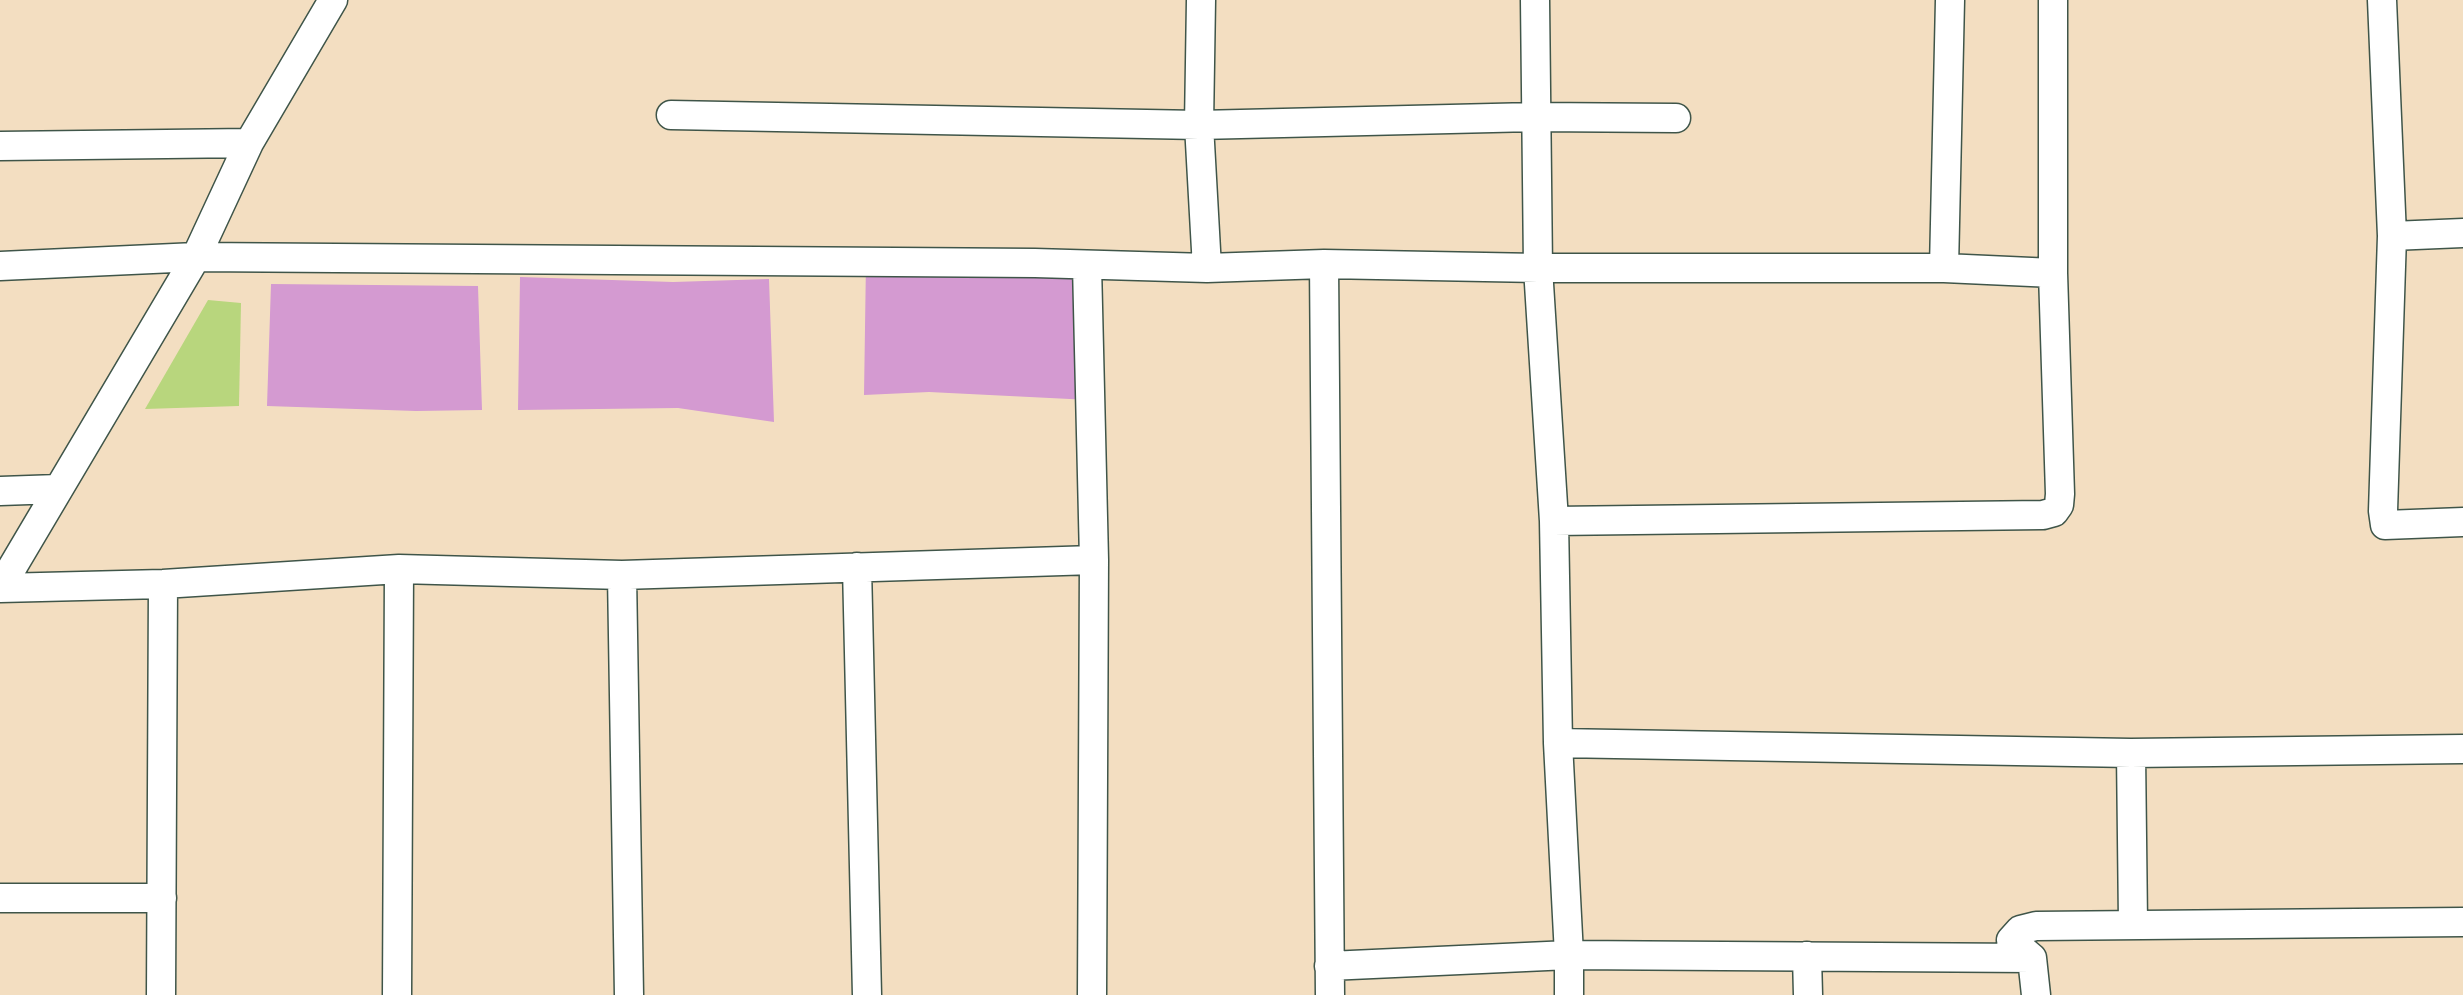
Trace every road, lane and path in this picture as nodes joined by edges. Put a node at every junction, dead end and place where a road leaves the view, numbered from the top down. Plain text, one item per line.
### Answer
1 (333, 0) edge
2 (1201, 0) edge
3 (1535, 0) edge
4 (1950, 0) edge
5 (2054, 0) edge
6 (2382, 0) edge
7 (671, 115) dead end
8 (1534, 117) junction
9 (1676, 118) dead end
10 (1199, 125) junction
11 (249, 143) junction
12 (0, 146) edge
13 (2463, 233) edge
14 (2392, 236) junction
15 (196, 257) junction
16 (1324, 264) junction
17 (1088, 265) junction
18 (0, 266) edge
19 (1207, 268) junction
20 (1538, 268) junction
21 (1944, 268) junction
22 (2053, 273) junction
23 (58, 489) junction
24 (0, 491) edge
25 (1554, 521) junction
26 (2463, 522) edge
27 (1094, 560) junction
28 (856, 567) junction
29 (399, 569) junction
30 (622, 575) junction
31 (163, 584) junction
32 (1558, 743) junction
33 (2463, 749) edge
34 (2131, 753) junction
35 (0, 898) edge
36 (162, 898) junction
37 (2463, 922) edge
38 (2133, 923) junction
39 (1569, 955) junction
40 (1808, 956) junction
41 (2032, 958) junction
42 (1329, 966) junction
43 (161, 995) edge
44 (397, 995) edge
45 (629, 995) edge
46 (867, 995) edge
47 (1092, 995) edge
48 (1330, 995) edge
49 (1569, 995) edge
50 (1808, 995) edge
51 (2036, 995) edge

1 - 11 street
2 - 10 street
3 - 8 street
4 - 21 street
5 - 22 street
6 - 14 street
7 - 10 street
8 - 9 street
8 - 10 street
8 - 20 street
10 - 19 street
11 - 12 street
11 - 15 street
13 - 14 street
14 - 26 street
15 - 17 street
15 - 18 street
15 - 23 street
16 - 19 street
16 - 20 street
16 - 42 street
17 - 19 street
17 - 27 street
20 - 21 street
20 - 25 street
21 - 22 street
22 - 25 street
23 - 24 street
23 - 31 street
25 - 32 street
27 - 28 street
27 - 47 street
28 - 30 street
28 - 46 street
29 - 30 street
29 - 31 street
29 - 44 street
30 - 45 street
31 - 36 street
32 - 34 street
32 - 39 street
33 - 34 street
34 - 38 street
35 - 36 street
36 - 43 street
37 - 38 street
38 - 41 street
39 - 40 street
39 - 42 street
39 - 49 street
40 - 41 street
40 - 50 street
41 - 51 street
42 - 48 street

